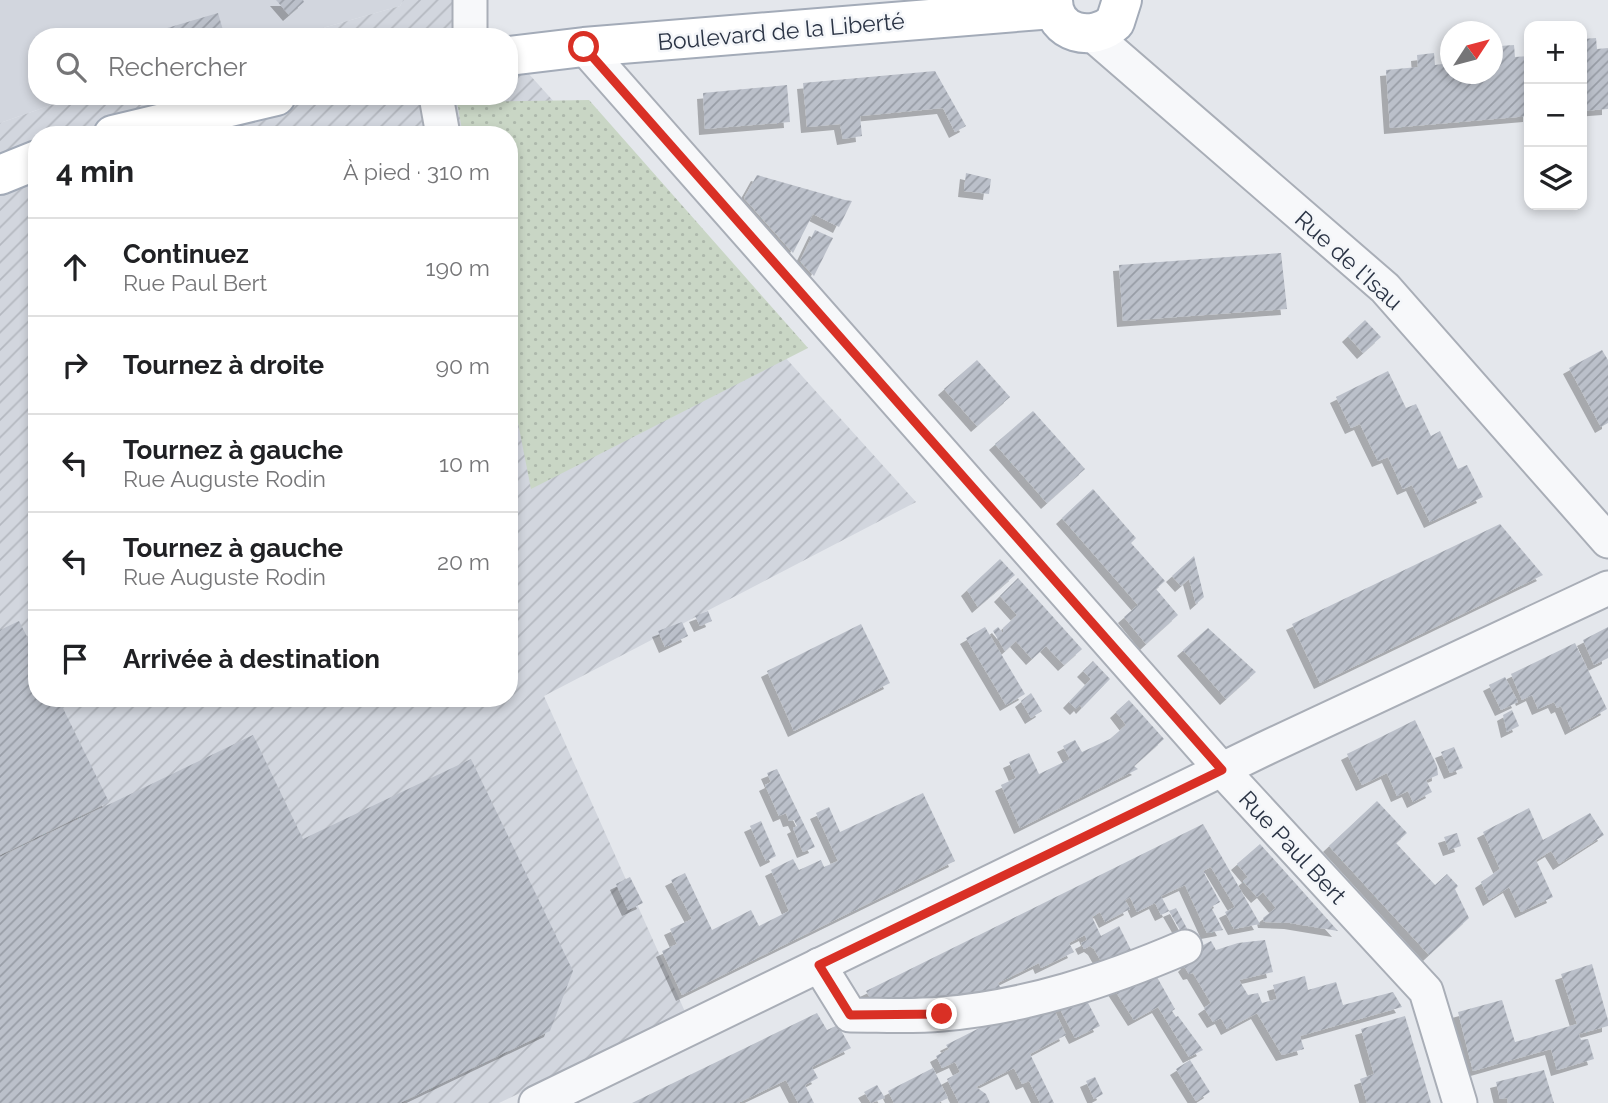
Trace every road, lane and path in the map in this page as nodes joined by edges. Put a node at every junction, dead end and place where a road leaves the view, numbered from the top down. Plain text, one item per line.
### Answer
1 (470, 0) edge
2 (1123, 0) edge
3 (1053, 4) edge
4 (470, 28) edge
5 (1093, 35) junction
6 (584, 47) junction
7 (518, 55) edge
8 (238, 105) edge
9 (438, 105) edge
10 (151, 126) edge
11 (441, 126) edge
12 (28, 164) edge
13 (0, 175) edge
14 (1608, 541) edge
15 (1608, 588) edge
16 (1222, 770) junction
17 (1185, 947) dead end
18 (819, 965) junction
19 (536, 1103) edge
20 (1460, 1103) edge

1 - 4 street
2 - 5 main road
3 - 5 main road
3 - 6 main road, Boulevard de la Liberté
5 - 14 street, Rue de l'Isau
6 - 7 main road, Boulevard de la Liberté
6 - 16 street, Rue Paul Bert
8 - 10 main road
9 - 11 street
12 - 13 main road
15 - 16 street
16 - 18 street
16 - 20 street, Rue Paul Bert
17 - 18 street
18 - 19 street

